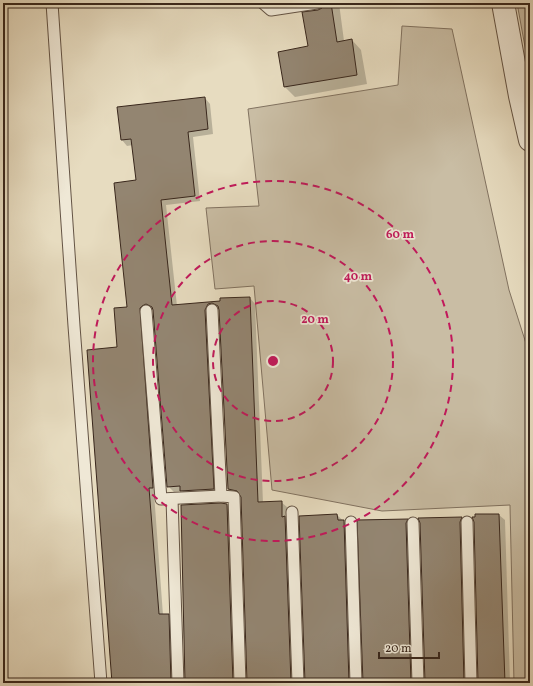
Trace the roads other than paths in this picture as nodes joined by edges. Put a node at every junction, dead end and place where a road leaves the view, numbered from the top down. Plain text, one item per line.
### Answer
1 (52, 3) edge
2 (264, 3) edge
3 (317, 3) edge
4 (503, 3) edge
5 (530, 140) edge
6 (212, 310) dead end
7 (146, 311) dead end
8 (221, 496) junction
9 (172, 499) junction
10 (292, 512) dead end
11 (351, 522) dead end
12 (467, 522) dead end
13 (413, 523) dead end
14 (101, 683) edge
15 (178, 683) edge
16 (240, 683) edge
17 (298, 683) edge
18 (356, 683) edge
19 (418, 683) edge
20 (471, 683) edge

1 - 14 lane
2 - 3 lane
4 - 5 street
6 - 8 lane
7 - 9 lane
8 - 9 lane
8 - 16 lane
9 - 15 lane
10 - 17 lane
11 - 18 lane
12 - 20 lane
13 - 19 lane

